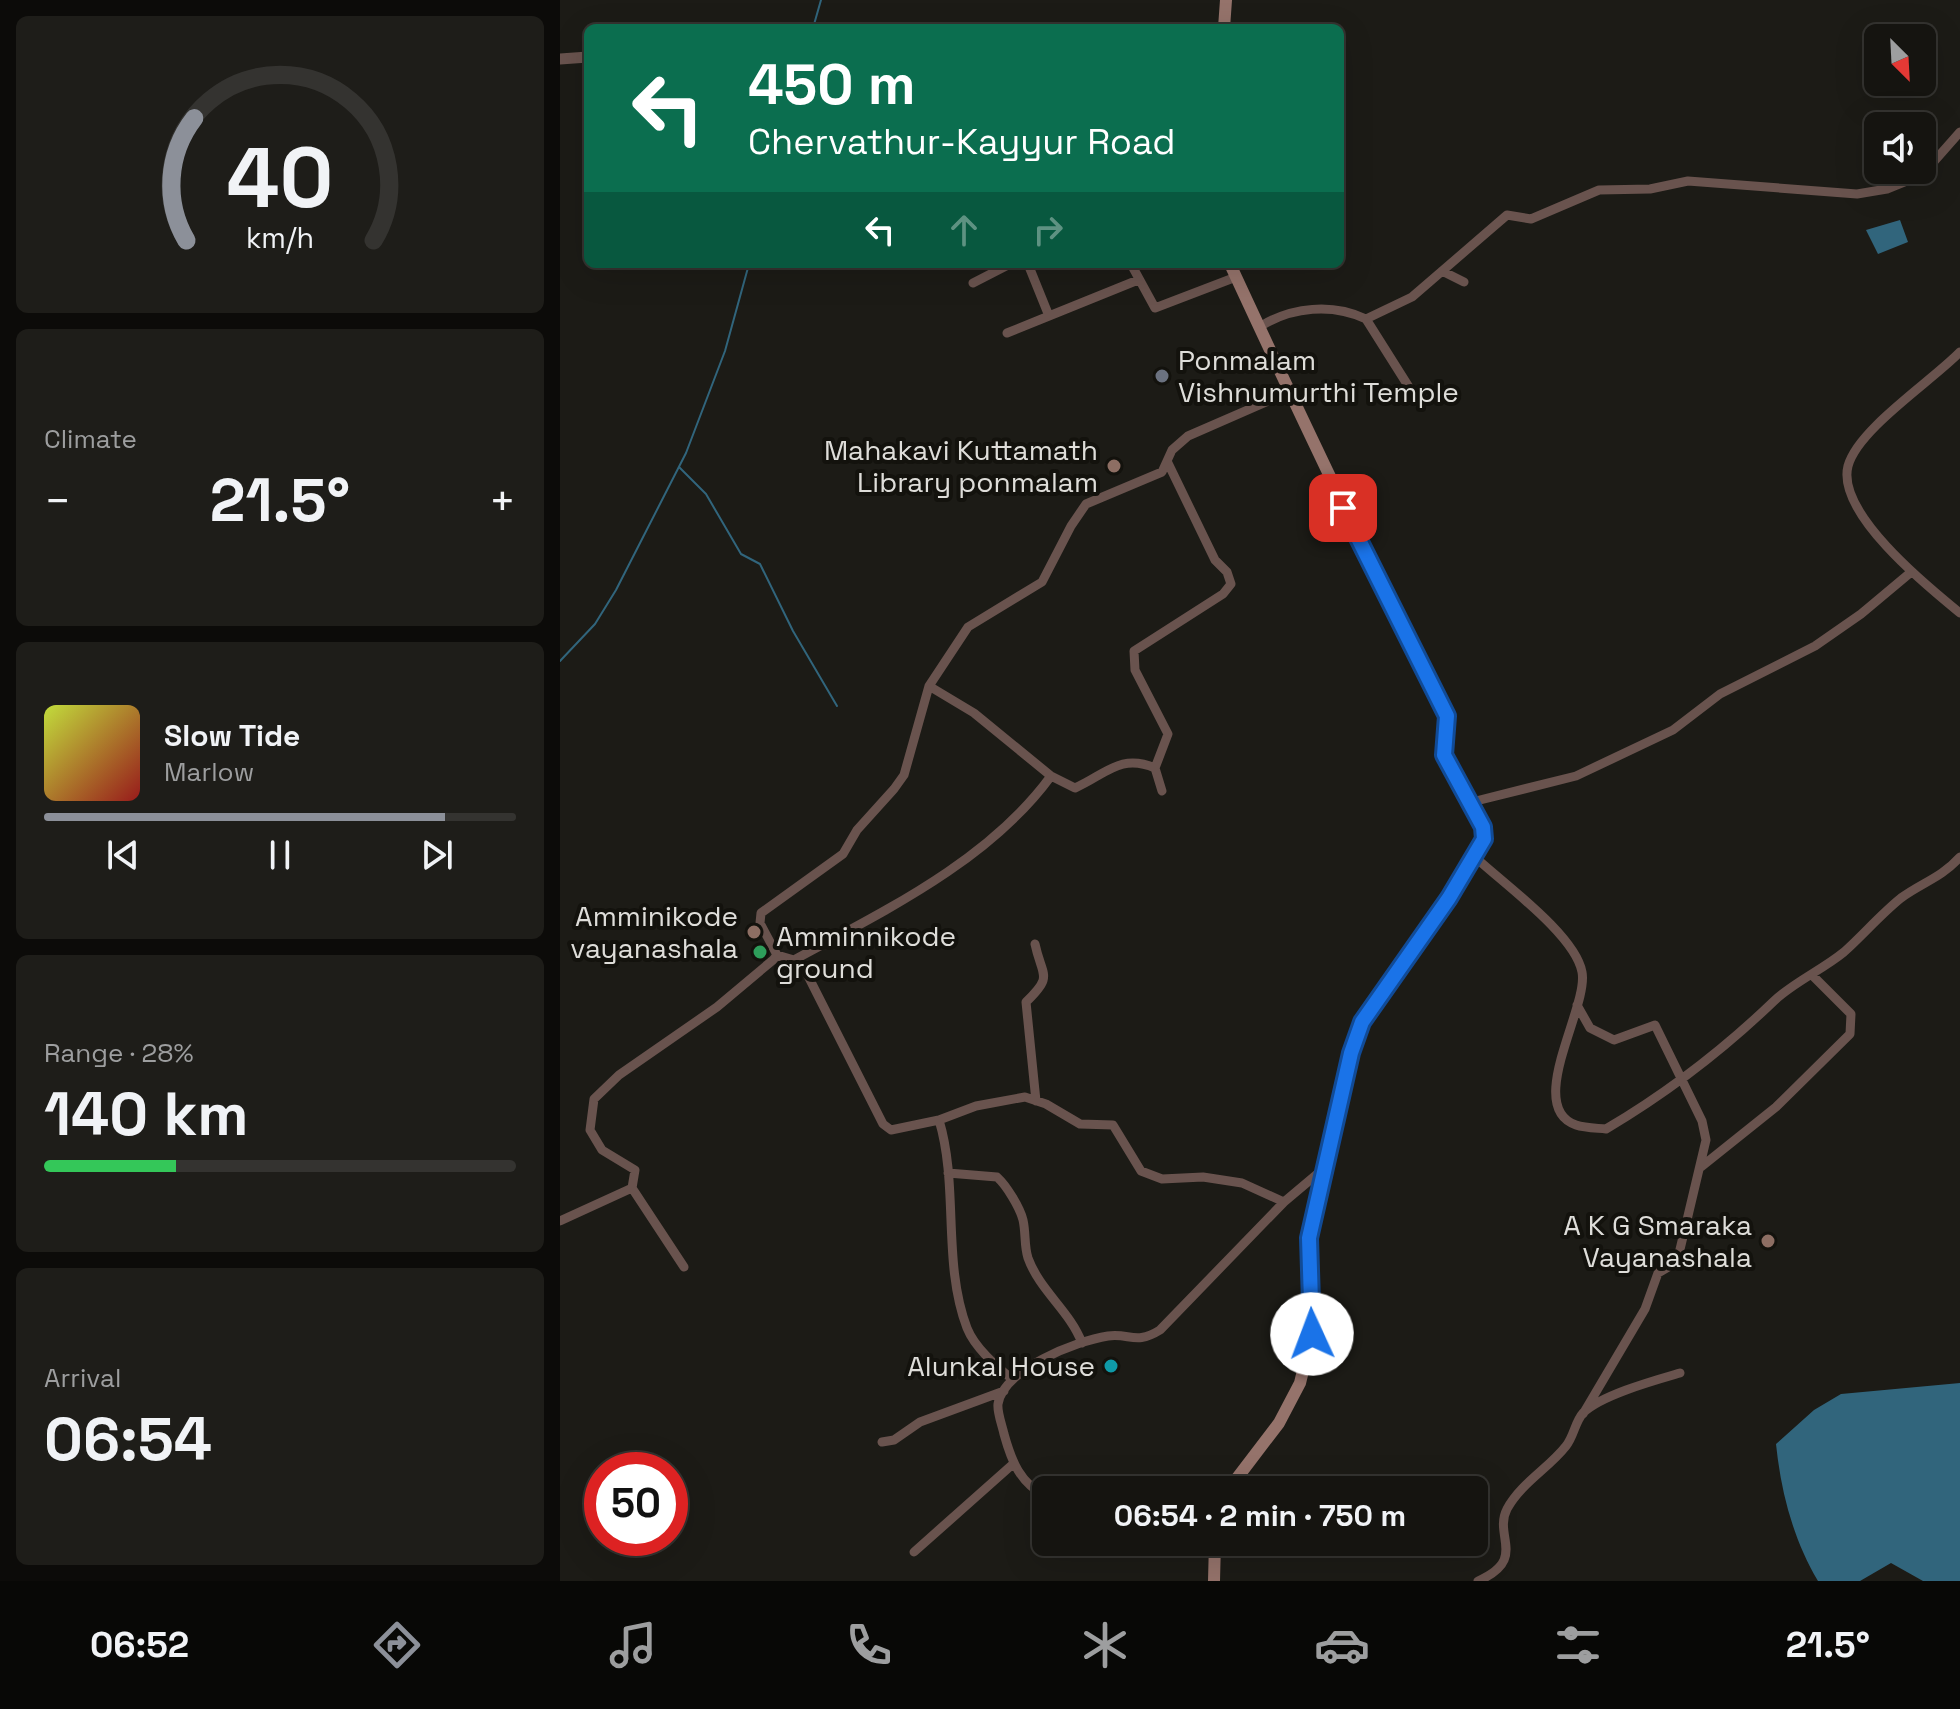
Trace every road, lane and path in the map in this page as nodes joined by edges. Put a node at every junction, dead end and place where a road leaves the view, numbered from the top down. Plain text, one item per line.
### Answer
1 (1226, 0) edge
2 (1224, 24) edge
3 (584, 57) edge
4 (560, 59) edge
5 (1960, 132) edge
6 (1002, 268) edge
7 (1030, 268) edge
8 (1133, 268) edge
9 (1232, 268) edge
10 (1442, 271) junction
11 (1236, 277) junction
12 (1138, 280) junction
13 (1464, 282) dead end
14 (973, 283) dead end
15 (1049, 316) junction
16 (1366, 319) junction
17 (1261, 326) junction
18 (1007, 333) dead end
19 (1960, 352) edge
20 (1289, 392) junction
21 (1419, 403) dead end
22 (1167, 461) junction
23 (1910, 573) junction
24 (1960, 613) edge
25 (929, 686) junction
26 (1155, 768) junction
27 (1051, 776) junction
28 (1162, 791) dead end
29 (1468, 803) junction
30 (1475, 857) junction
31 (1960, 857) edge
32 (1035, 944) dead end
33 (777, 955) junction
34 (794, 960) junction
35 (1812, 975) junction
36 (1577, 1005) junction
37 (1682, 1080) junction
38 (1036, 1101) junction
39 (939, 1120) junction
40 (1701, 1167) junction
41 (1322, 1170) junction
42 (948, 1173) junction
43 (632, 1188) junction
44 (1284, 1202) junction
45 (560, 1221) edge
46 (684, 1267) dead end
47 (1082, 1343) junction
48 (1680, 1373) dead end
49 (1012, 1379) junction
50 (1004, 1391) junction
51 (1583, 1414) junction
52 (882, 1442) dead end
53 (1013, 1464) junction
54 (1239, 1476) edge
55 (1032, 1489) edge
56 (914, 1552) dead end
57 (1215, 1556) edge
58 (1214, 1581) edge
59 (1478, 1581) edge

1 - 2 main road
3 - 4 street
5 - 10 street
6 - 14 street
7 - 15 street
8 - 12 street
9 - 11 main road
10 - 13 street
10 - 16 street
11 - 12 street
11 - 17 main road
12 - 15 street
15 - 18 street
16 - 17 street
16 - 21 street
17 - 20 main road
19 - 23 street
20 - 22 street
20 - 29 main road
22 - 25 street
22 - 26 street
23 - 24 street
23 - 29 street
25 - 27 street
25 - 33 street
26 - 27 street
26 - 28 street
27 - 34 street
29 - 30 main road
30 - 36 street
30 - 41 main road
31 - 35 street
32 - 38 street
33 - 34 street
33 - 43 street
34 - 39 street
35 - 37 street
35 - 40 street
36 - 37 street
36 - 37 street
37 - 40 street
38 - 39 street
38 - 44 street
39 - 42 street
40 - 51 street
41 - 44 street
41 - 54 main road
42 - 47 street
42 - 49 street
43 - 45 street
43 - 46 street
44 - 47 street
47 - 49 street
48 - 51 street
49 - 50 street
50 - 52 street
50 - 53 street
51 - 59 street
53 - 55 street
53 - 56 street
57 - 58 main road

